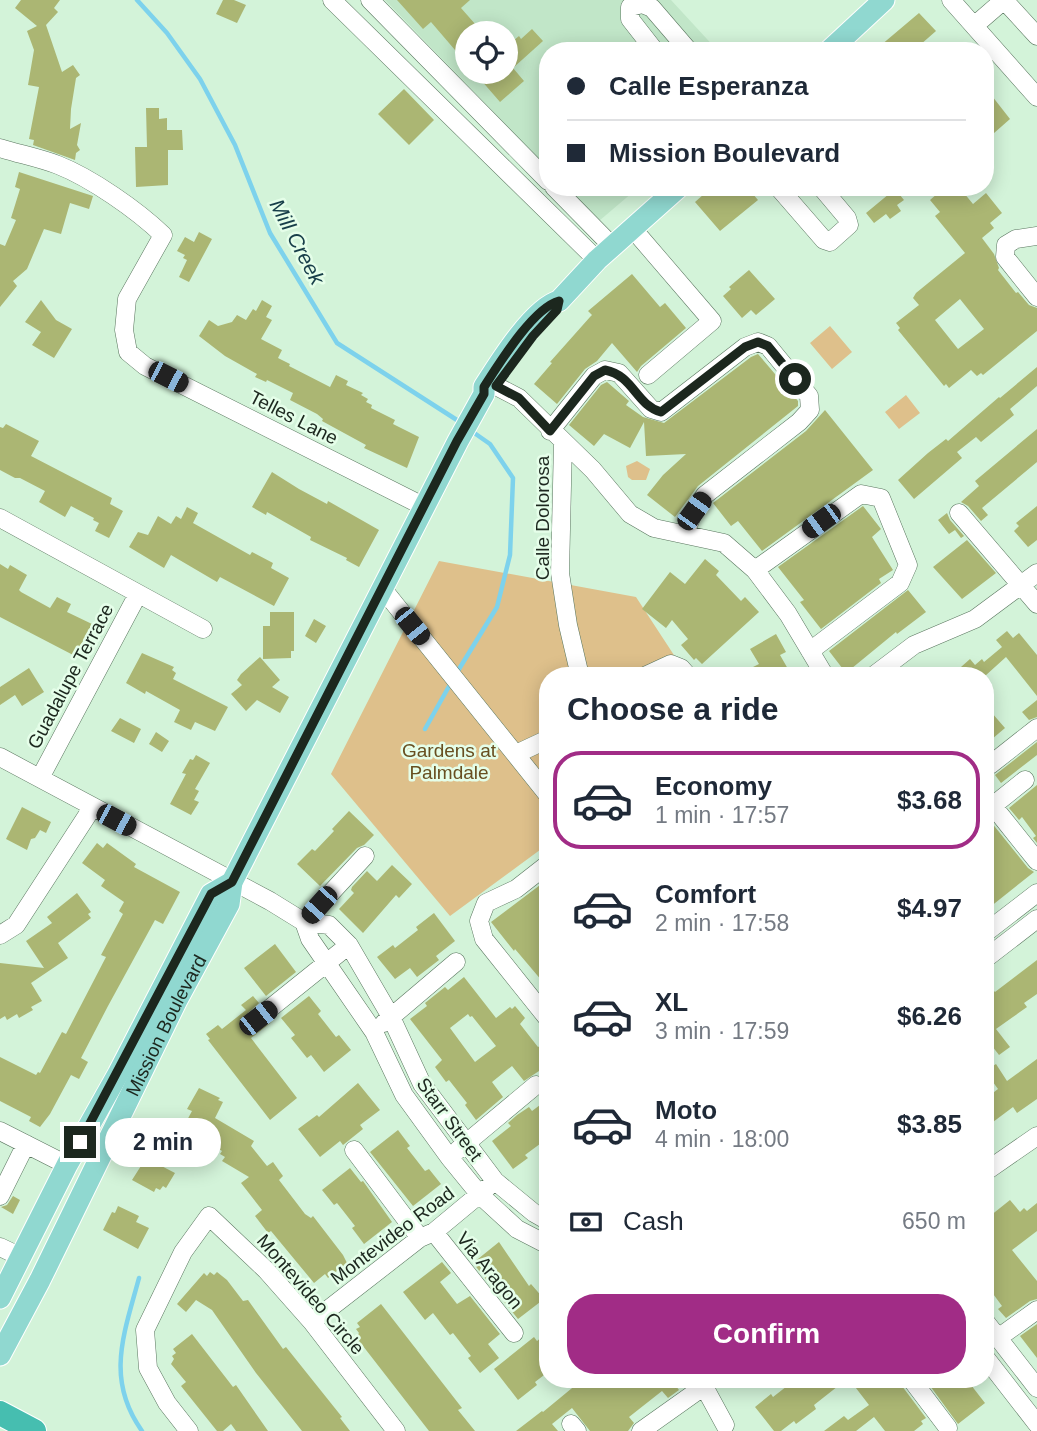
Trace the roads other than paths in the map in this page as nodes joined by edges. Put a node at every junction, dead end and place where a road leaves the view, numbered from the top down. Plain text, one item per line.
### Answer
1 (332, 0) edge
2 (884, 0) edge
3 (951, 0) edge
4 (374, 1) edge
5 (344, 8) edge
6 (974, 26) junction
7 (1037, 36) edge
8 (648, 42) edge
9 (681, 42) edge
10 (839, 42) edge
11 (992, 42) edge
12 (994, 44) edge
13 (1030, 77) edge
14 (1037, 97) edge
15 (510, 143) junction
16 (0, 148) edge
17 (492, 159) junction
18 (539, 172) edge
19 (561, 196) edge
20 (669, 196) edge
21 (786, 196) edge
22 (829, 196) edge
23 (633, 229) junction
24 (1037, 236) edge
25 (605, 254) junction
26 (1037, 297) edge
27 (648, 375) dead end
28 (485, 396) junction
29 (556, 437) junction
30 (425, 506) junction
31 (959, 513) dead end
32 (0, 518) edge
33 (685, 533) junction
34 (755, 570) junction
35 (1037, 573) edge
36 (1021, 585) junction
37 (382, 589) junction
38 (138, 594) junction
39 (1037, 604) edge
40 (203, 629) dead end
41 (810, 651) junction
42 (578, 667) edge
43 (820, 667) edge
44 (885, 667) edge
45 (1037, 728) edge
46 (539, 742) edge
47 (516, 754) junction
48 (0, 757) edge
49 (994, 762) edge
50 (539, 776) edge
51 (40, 778) junction
52 (1025, 780) dead end
53 (994, 805) edge
54 (92, 808) junction
55 (994, 814) edge
56 (365, 856) dead end
57 (1037, 861) edge
58 (539, 871) edge
59 (232, 882) junction
60 (1037, 893) edge
61 (1037, 919) edge
62 (304, 922) junction
63 (994, 926) edge
64 (0, 935) edge
65 (349, 945) junction
66 (994, 952) edge
67 (456, 961) dead end
68 (328, 963) junction
69 (539, 1008) edge
70 (391, 1017) junction
71 (258, 1018) dead end
72 (374, 1032) junction
73 (536, 1085) dead end
74 (0, 1131) edge
75 (1037, 1136) edge
76 (467, 1143) junction
77 (26, 1144) junction
78 (354, 1150) dead end
79 (449, 1157) junction
80 (67, 1165) junction
81 (994, 1166) edge
82 (495, 1181) junction
83 (480, 1195) junction
84 (0, 1196) edge
85 (539, 1216) edge
86 (427, 1235) junction
87 (539, 1240) edge
88 (0, 1247) edge
89 (21, 1256) junction
90 (0, 1298) edge
91 (1037, 1310) edge
92 (312, 1322) junction
93 (514, 1333) dead end
94 (994, 1333) edge
95 (998, 1338) junction
96 (0, 1355) edge
97 (994, 1369) edge
98 (696, 1388) edge
99 (705, 1388) edge
100 (918, 1388) edge
101 (1037, 1388) edge
102 (0, 1413) edge
103 (1037, 1424) edge
104 (728, 1429) edge
105 (948, 1429) dead end
106 (34, 1431) edge
107 (189, 1431) edge
108 (396, 1431) edge
109 (641, 1431) edge

1 - 5 street
2 - 10 main road
3 - 6 street
4 - 15 street
5 - 17 street
6 - 7 street
6 - 11 street
8 - 9 street
12 - 13 street
13 - 14 street
15 - 17 street
15 - 18 street
16 - 30 street, Telles Lane
17 - 25 street
19 - 25 street
20 - 23 main road, Mission Boulevard
21 - 22 street
23 - 25 main road, Mission Boulevard
23 - 27 street
24 - 26 street
25 - 28 main road, Mission Boulevard
28 - 29 street
28 - 30 main road, Mission Boulevard
29 - 33 street
29 - 33 street
29 - 42 street, Calle Dolorosa
30 - 37 main road, Mission Boulevard
31 - 36 street
32 - 38 street, Guadalupe Terrace
33 - 34 street
34 - 41 street
34 - 41 street
35 - 36 street
36 - 39 street
36 - 44 street
37 - 47 street
37 - 59 main road, Mission Boulevard
38 - 40 street, Guadalupe Terrace
38 - 51 street, Guadalupe Terrace
41 - 43 street
45 - 49 street
46 - 47 street
47 - 50 street
48 - 51 street, Starr Street
51 - 54 street, Starr Street
52 - 53 street
54 - 59 street, Starr Street
54 - 64 street
55 - 57 street
56 - 62 street
58 - 69 street
59 - 62 street, Starr Street
59 - 80 main road, Mission Boulevard
59 - 96 main road, Mission Boulevard
60 - 63 street
61 - 66 street
62 - 65 street, Starr Street
62 - 68 street, Starr Street
65 - 68 street
65 - 70 street, Starr Street
67 - 70 street
68 - 71 street
68 - 72 street, Starr Street
70 - 72 street
70 - 76 street, Starr Street
72 - 79 street, Starr Street
73 - 76 street
74 - 77 street
75 - 81 street
76 - 79 street
76 - 82 street, Starr Street
77 - 80 street
77 - 84 street
78 - 86 street, Via Aragon
79 - 83 street, Starr Street
80 - 89 main road, Mission Boulevard
82 - 83 street, Montevideo Road
82 - 85 street, Starr Street
83 - 86 street, Montevideo Road
83 - 87 street, Starr Street
86 - 92 street, Montevideo Road
86 - 93 street, Via Aragon
88 - 89 street
89 - 90 main road, Mission Boulevard
91 - 95 street
92 - 107 street, Montevideo Circle
92 - 108 street, Montevideo Circle
94 - 95 street
95 - 101 street
97 - 103 street
98 - 109 street
99 - 104 street
100 - 105 street
102 - 106 highway

